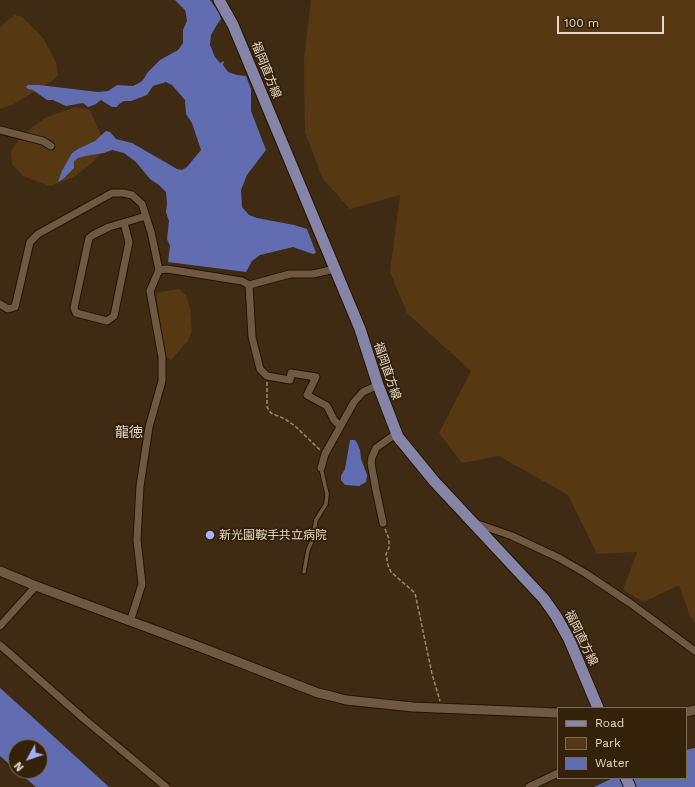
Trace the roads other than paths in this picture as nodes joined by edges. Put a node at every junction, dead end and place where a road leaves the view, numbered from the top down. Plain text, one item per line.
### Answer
1 (219, 0) edge
2 (0, 130) edge
3 (51, 146) dead end
4 (146, 216) junction
5 (124, 223) junction
6 (335, 269) junction
7 (159, 270) junction
8 (249, 285) junction
9 (0, 304) edge
10 (378, 385) junction
11 (340, 426) junction
12 (397, 433) junction
13 (321, 468) joint
14 (472, 522) junction
15 (383, 524) road end
16 (0, 571) edge
17 (304, 572) dead end
18 (36, 586) junction
19 (130, 622) junction
20 (0, 626) edge
21 (0, 645) edge
22 (695, 651) edge
23 (598, 707) edge
24 (557, 713) edge
25 (557, 773) edge
26 (166, 787) edge
27 (529, 787) edge

1 - 6 main road, 福岡直方線
2 - 3 street
4 - 5 street
4 - 7 street
4 - 9 street
5 - 5 street
6 - 8 street
6 - 10 main road, 福岡直方線
7 - 8 street
7 - 19 street
8 - 11 street
10 - 11 street
10 - 12 main road, 福岡直方線
11 - 13 street
12 - 14 main road, 福岡直方線
12 - 15 street
13 - 17 lane
14 - 22 street
14 - 23 main road, 福岡直方線
16 - 18 street
18 - 19 street
18 - 20 street
19 - 24 street
21 - 26 street
25 - 27 street

